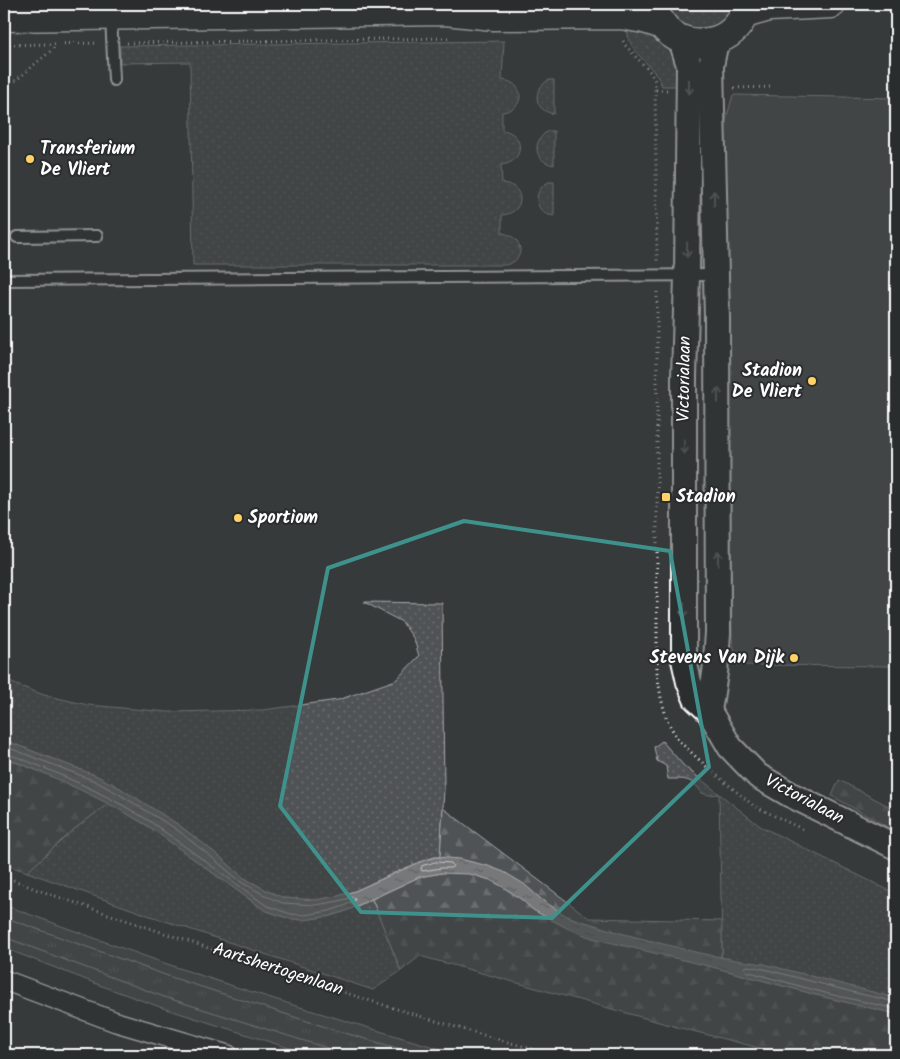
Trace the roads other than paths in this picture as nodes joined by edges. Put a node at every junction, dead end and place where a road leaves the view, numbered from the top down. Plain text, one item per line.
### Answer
1 (479, 4) edge
2 (831, 4) edge
3 (746, 9) edge
4 (445, 11) junction
5 (111, 16) junction
6 (4, 17) edge
7 (666, 23) edge
8 (716, 41) junction
9 (114, 80) dead end
10 (97, 236) dead end
11 (17, 237) dead end
12 (716, 275) junction
13 (687, 276) junction
14 (4, 280) edge
15 (709, 711) junction
16 (896, 847) edge
17 (4, 980) edge
18 (228, 1055) edge

1 - 4 main road
2 - 3 main road
3 - 8 main road
4 - 5 main road
4 - 7 main road
5 - 6 main road
5 - 9 lane
7 - 8 main road
7 -> 13 street, Victorialaan
12 -> 8 street, Victorialaan
10 - 11 lane
12 - 13 lane
15 -> 12 street, Victorialaan
13 - 14 lane
13 -> 15 street, Victorialaan
15 - 16 street, Victorialaan
17 - 18 street

